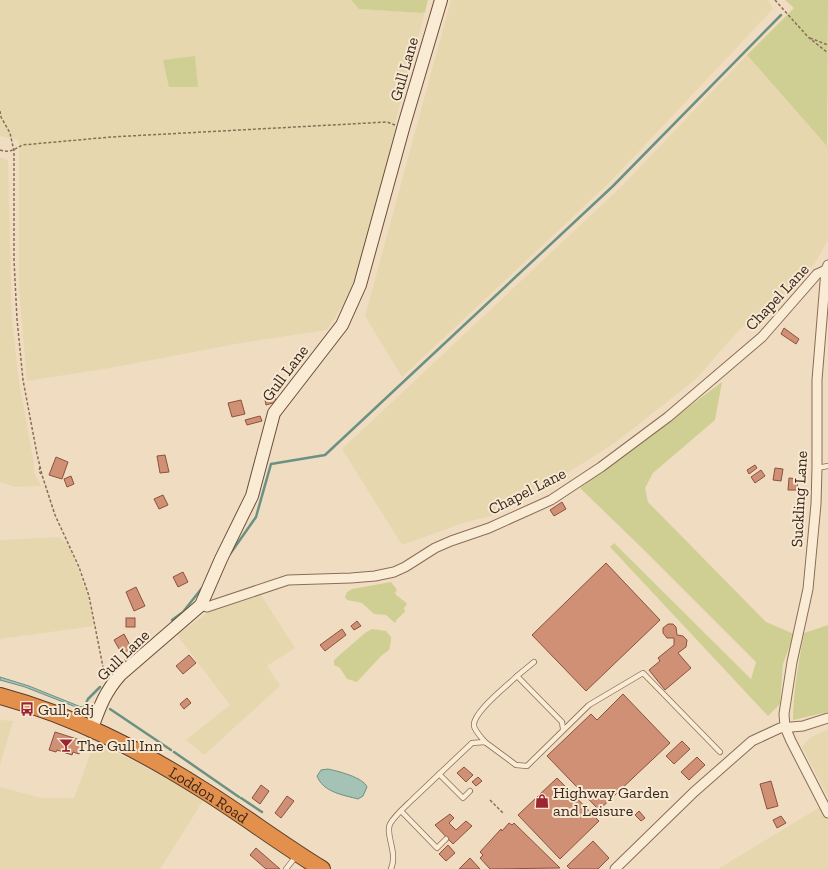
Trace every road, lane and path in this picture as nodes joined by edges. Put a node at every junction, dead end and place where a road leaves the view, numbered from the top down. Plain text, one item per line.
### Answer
1 (441, 0) edge
2 (775, 0) edge
3 (808, 38) junction
4 (828, 45) edge
5 (828, 53) edge
6 (0, 111) edge
7 (387, 122) dead end
8 (0, 150) edge
9 (14, 151) junction
10 (827, 267) edge
11 (828, 466) edge
12 (817, 468) junction
13 (201, 605) junction
14 (534, 662) dead end
15 (517, 676) junction
16 (111, 685) junction
17 (4, 699) edge
18 (828, 718) edge
19 (785, 727) junction
20 (92, 728) junction
21 (563, 730) junction
22 (485, 742) junction
23 (720, 752) dead end
24 (439, 774) junction
25 (470, 791) dead end
26 (490, 800) dead end
27 (401, 811) junction
28 (503, 813) dead end
29 (828, 813) edge
30 (446, 839) dead end
31 (298, 854) junction
32 (286, 869) edge
33 (322, 869) edge
34 (391, 869) edge
35 (615, 869) edge

1 - 13 street, Gull Lane
2 - 3 path
3 - 4 path
3 - 5 path
6 - 9 path
7 - 9 path
8 - 9 path
9 - 16 path
10 - 12 street, Suckling Lane
10 - 13 street, Chapel Lane
11 - 12 lane
12 - 19 street, Suckling Lane
13 - 16 street, Gull Lane
14 - 15 lane
15 - 21 lane
15 - 22 lane
16 - 20 street, Gull Lane
17 - 20 highway, Loddon Road
18 - 19 street
19 - 29 street
19 - 35 street
20 - 31 highway, Loddon Road
21 - 22 lane
21 - 23 lane
22 - 24 lane
24 - 25 lane
24 - 27 lane
26 - 28 path
27 - 30 lane
27 - 34 lane
31 - 32 lane
31 - 33 highway, Loddon Road

